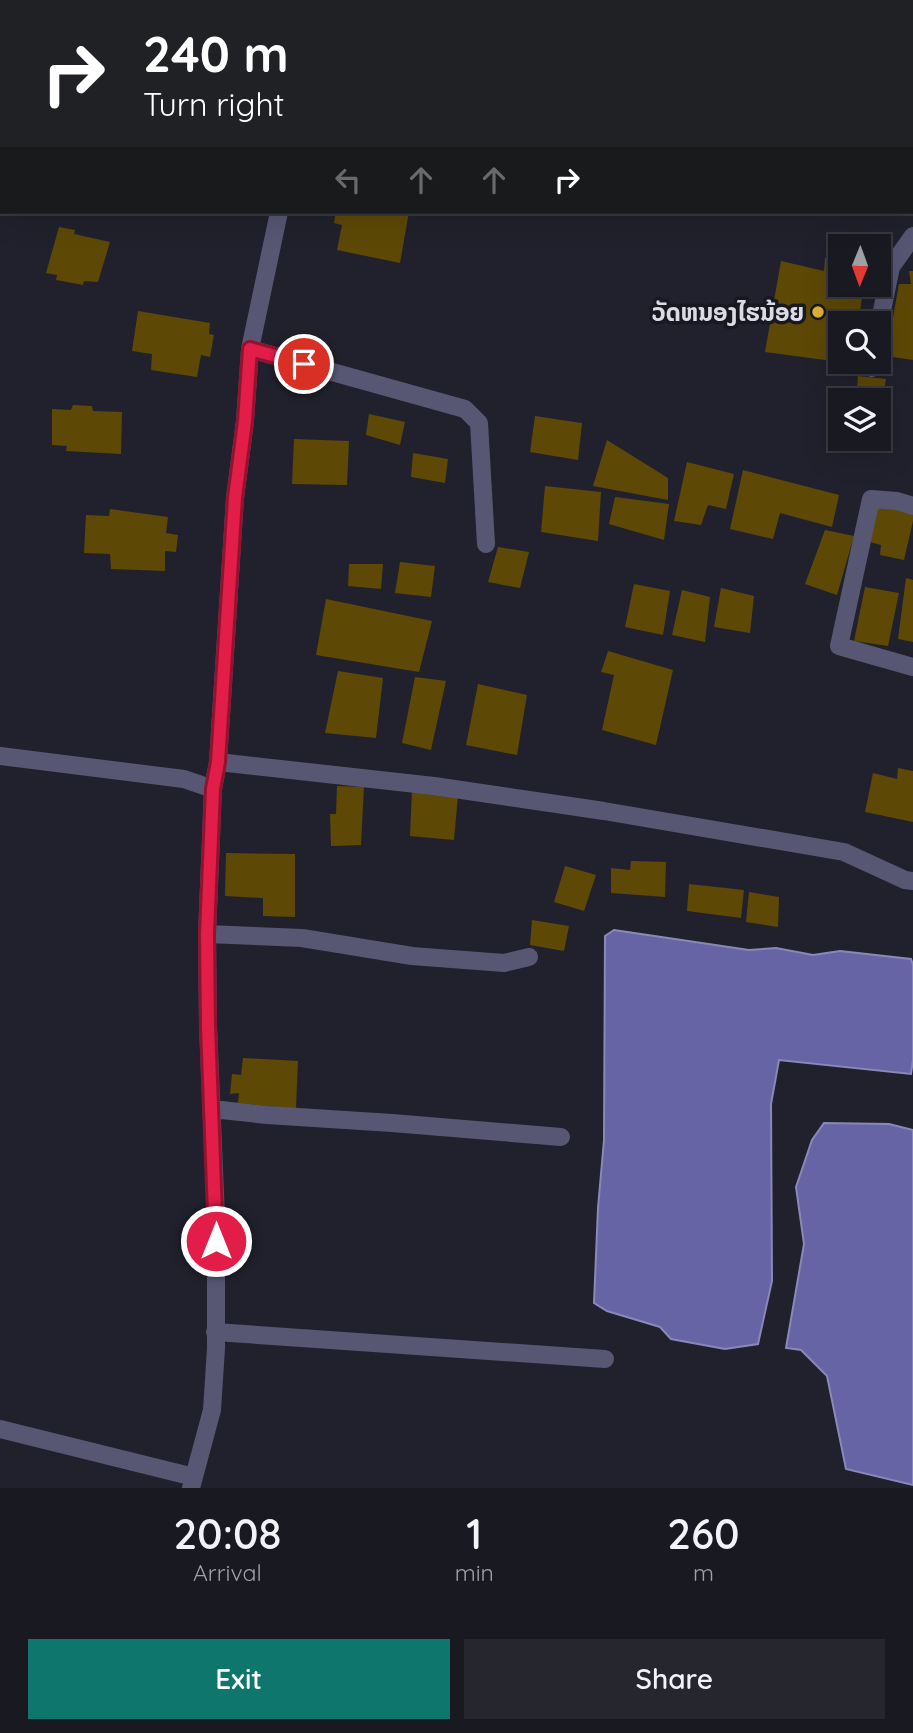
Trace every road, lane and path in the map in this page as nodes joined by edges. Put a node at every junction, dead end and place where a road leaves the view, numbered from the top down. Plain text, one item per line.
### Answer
1 (279, 214) edge
2 (913, 236) edge
3 (882, 311) edge
4 (250, 349) junction
5 (913, 506) edge
6 (486, 544) dead end
7 (913, 667) edge
8 (0, 756) edge
9 (218, 762) junction
10 (213, 789) junction
11 (913, 881) edge
12 (207, 934) junction
13 (529, 957) dead end
14 (212, 1109) junction
15 (561, 1137) dead end
16 (215, 1332) junction
17 (606, 1359) dead end
18 (0, 1429) edge
19 (192, 1482) edge

1 - 4 street
2 - 3 street
4 - 6 street
4 - 9 street
5 - 7 street
8 - 10 street
9 - 10 street
9 - 11 street
10 - 12 street
12 - 13 street
12 - 14 street
14 - 15 street
14 - 16 street
16 - 17 street
16 - 19 street
18 - 19 street

